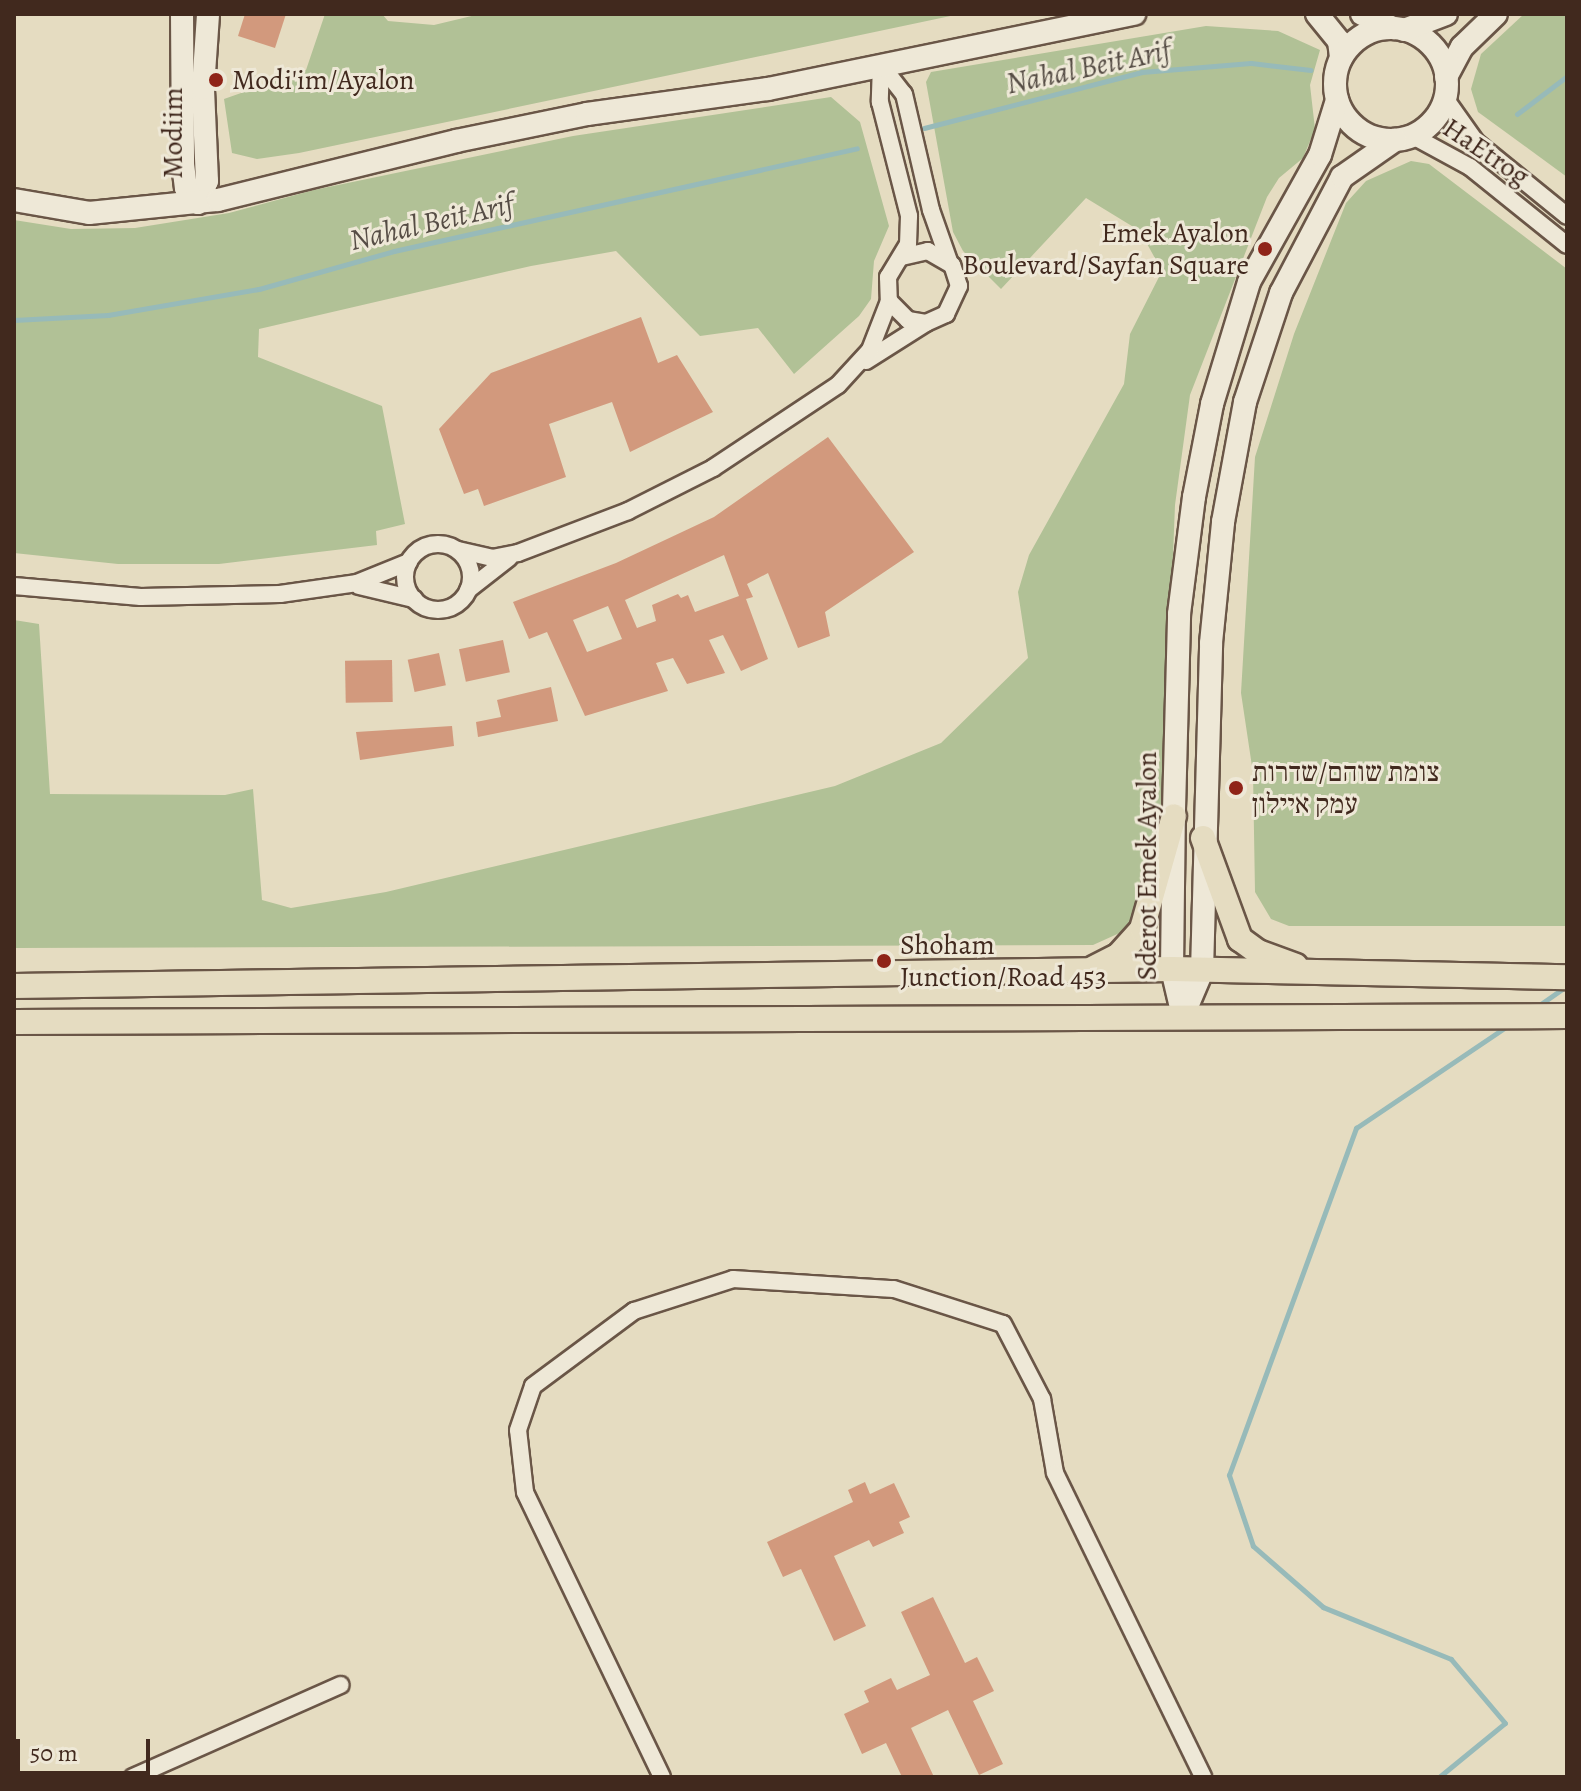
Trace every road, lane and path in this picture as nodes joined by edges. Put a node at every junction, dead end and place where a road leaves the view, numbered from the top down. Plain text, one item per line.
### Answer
1 (182, 14) edge
2 (208, 14) edge
3 (1134, 14) edge
4 (1317, 14) edge
5 (1362, 14) edge
6 (1446, 14) edge
7 (1496, 14) edge
8 (1399, 29) junction
9 (1341, 58) junction
10 (881, 65) junction
11 (1446, 87) junction
12 (1337, 100) junction
13 (1403, 137) junction
14 (14, 200) edge
15 (198, 203) junction
16 (1567, 216) edge
17 (1567, 245) edge
18 (902, 257) junction
19 (949, 263) junction
20 (889, 301) junction
21 (926, 323) junction
22 (855, 368) junction
23 (458, 550) junction
24 (518, 553) junction
25 (409, 562) junction
26 (345, 585) junction
27 (14, 586) edge
28 (468, 590) junction
29 (414, 599) junction
30 (1174, 816) junction
31 (1203, 838) junction
32 (1172, 969) junction
33 (1202, 971) junction
34 (1067, 973) junction
35 (1325, 974) junction
36 (1567, 977) edge
37 (14, 986) edge
38 (1183, 1016) junction
39 (1560, 1019) edge
40 (14, 1022) edge
41 (341, 1685) dead end
42 (133, 1777) edge
43 (662, 1777) edge
44 (1203, 1777) edge

1 - 15 main road, Modiim
2 - 15 main road, Modiim
3 - 10 main road
4 - 9 main road
5 - 8 main road
6 - 8 main road
7 - 11 main road
8 - 9 main road
8 - 11 main road
9 - 12 main road
10 - 15 main road
10 - 18 street
10 - 19 street
11 - 13 main road
11 - 16 street, HaEtrog
12 - 13 main road
12 - 30 main road, Sderot Emek Ayalon
13 - 17 street, HaEtrog
13 - 31 main road, Sderot Emek Ayalon
14 - 15 main road
18 - 19 street
18 - 20 street
19 - 21 street
20 - 21 street
20 - 22 street
21 - 22 street
22 - 24 street
23 - 24 street
23 - 25 street
23 - 28 street
24 - 28 street
25 - 26 street
25 - 29 street
26 - 27 street
26 - 29 street
28 - 29 street
30 - 32 main road, Sderot Emek Ayalon
30 - 34 main road
31 - 33 main road, Sderot Emek Ayalon
31 - 35 main road
32 - 33 main road
32 - 34 main road
32 - 38 main road, Sderot Emek Ayalon
33 - 35 main road
33 - 38 main road, Sderot Emek Ayalon
34 - 37 main road
35 - 36 main road
38 - 39 main road
38 - 40 main road
41 - 42 street
43 - 44 street

